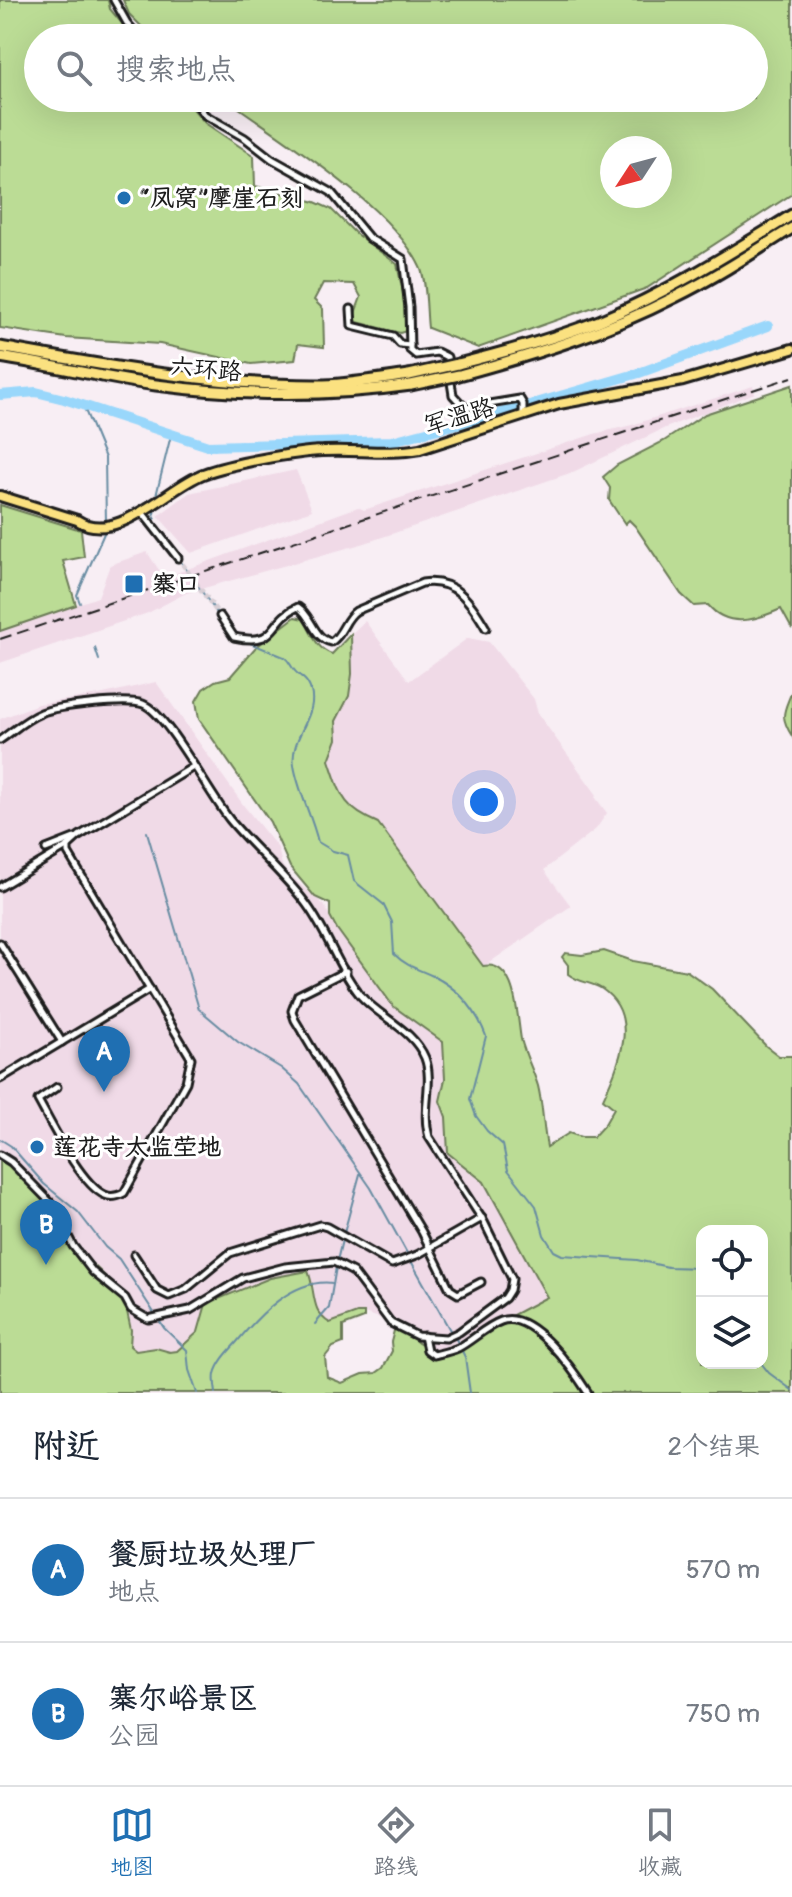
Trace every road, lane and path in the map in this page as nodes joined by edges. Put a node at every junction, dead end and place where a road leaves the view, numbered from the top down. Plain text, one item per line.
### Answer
1 (114, 0) edge
2 (128, 24) edge
3 (203, 112) edge
4 (792, 215) edge
5 (792, 228) edge
6 (351, 309) dead end
7 (410, 345) junction
8 (0, 347) edge
9 (792, 349) edge
10 (0, 357) edge
11 (459, 370) junction
12 (410, 380) junction
13 (523, 417) junction
14 (0, 496) edge
15 (142, 512) junction
16 (178, 558) tunnel mouth
17 (220, 616) tunnel mouth
18 (486, 628) dead end
19 (0, 740) edge
20 (193, 767) junction
21 (79, 836) junction
22 (68, 846) junction
23 (46, 849) dead end
24 (0, 887) edge
25 (0, 943) edge
26 (346, 971) junction
27 (150, 989) junction
28 (62, 1042) junction
29 (0, 1079) edge
30 (57, 1087) dead end
31 (0, 1155) edge
32 (482, 1218) junction
33 (430, 1248) junction
34 (134, 1255) dead end
35 (481, 1282) dead end
36 (424, 1336) junction
37 (588, 1393) edge

1 - 2 street
3 - 7 street
4 - 11 highway
5 - 11 highway
6 - 7 street
7 - 13 street
8 - 12 highway, 六环路
9 - 13 main road, 军温路
10 - 12 highway, 六环路
11 - 12 highway, bridge
13 - 15 main road, 军温路
14 - 15 main road, 军温路
15 - 16 street
17 - 18 street
19 - 20 street
20 - 21 street
20 - 26 street
21 - 22 street
21 - 23 street
22 - 24 street
22 - 27 street
25 - 28 street
26 - 32 street
26 - 33 street
27 - 28 street
27 - 30 street
28 - 29 street
31 - 36 street
32 - 33 street
32 - 36 street
33 - 34 street
33 - 35 street
36 - 37 street

